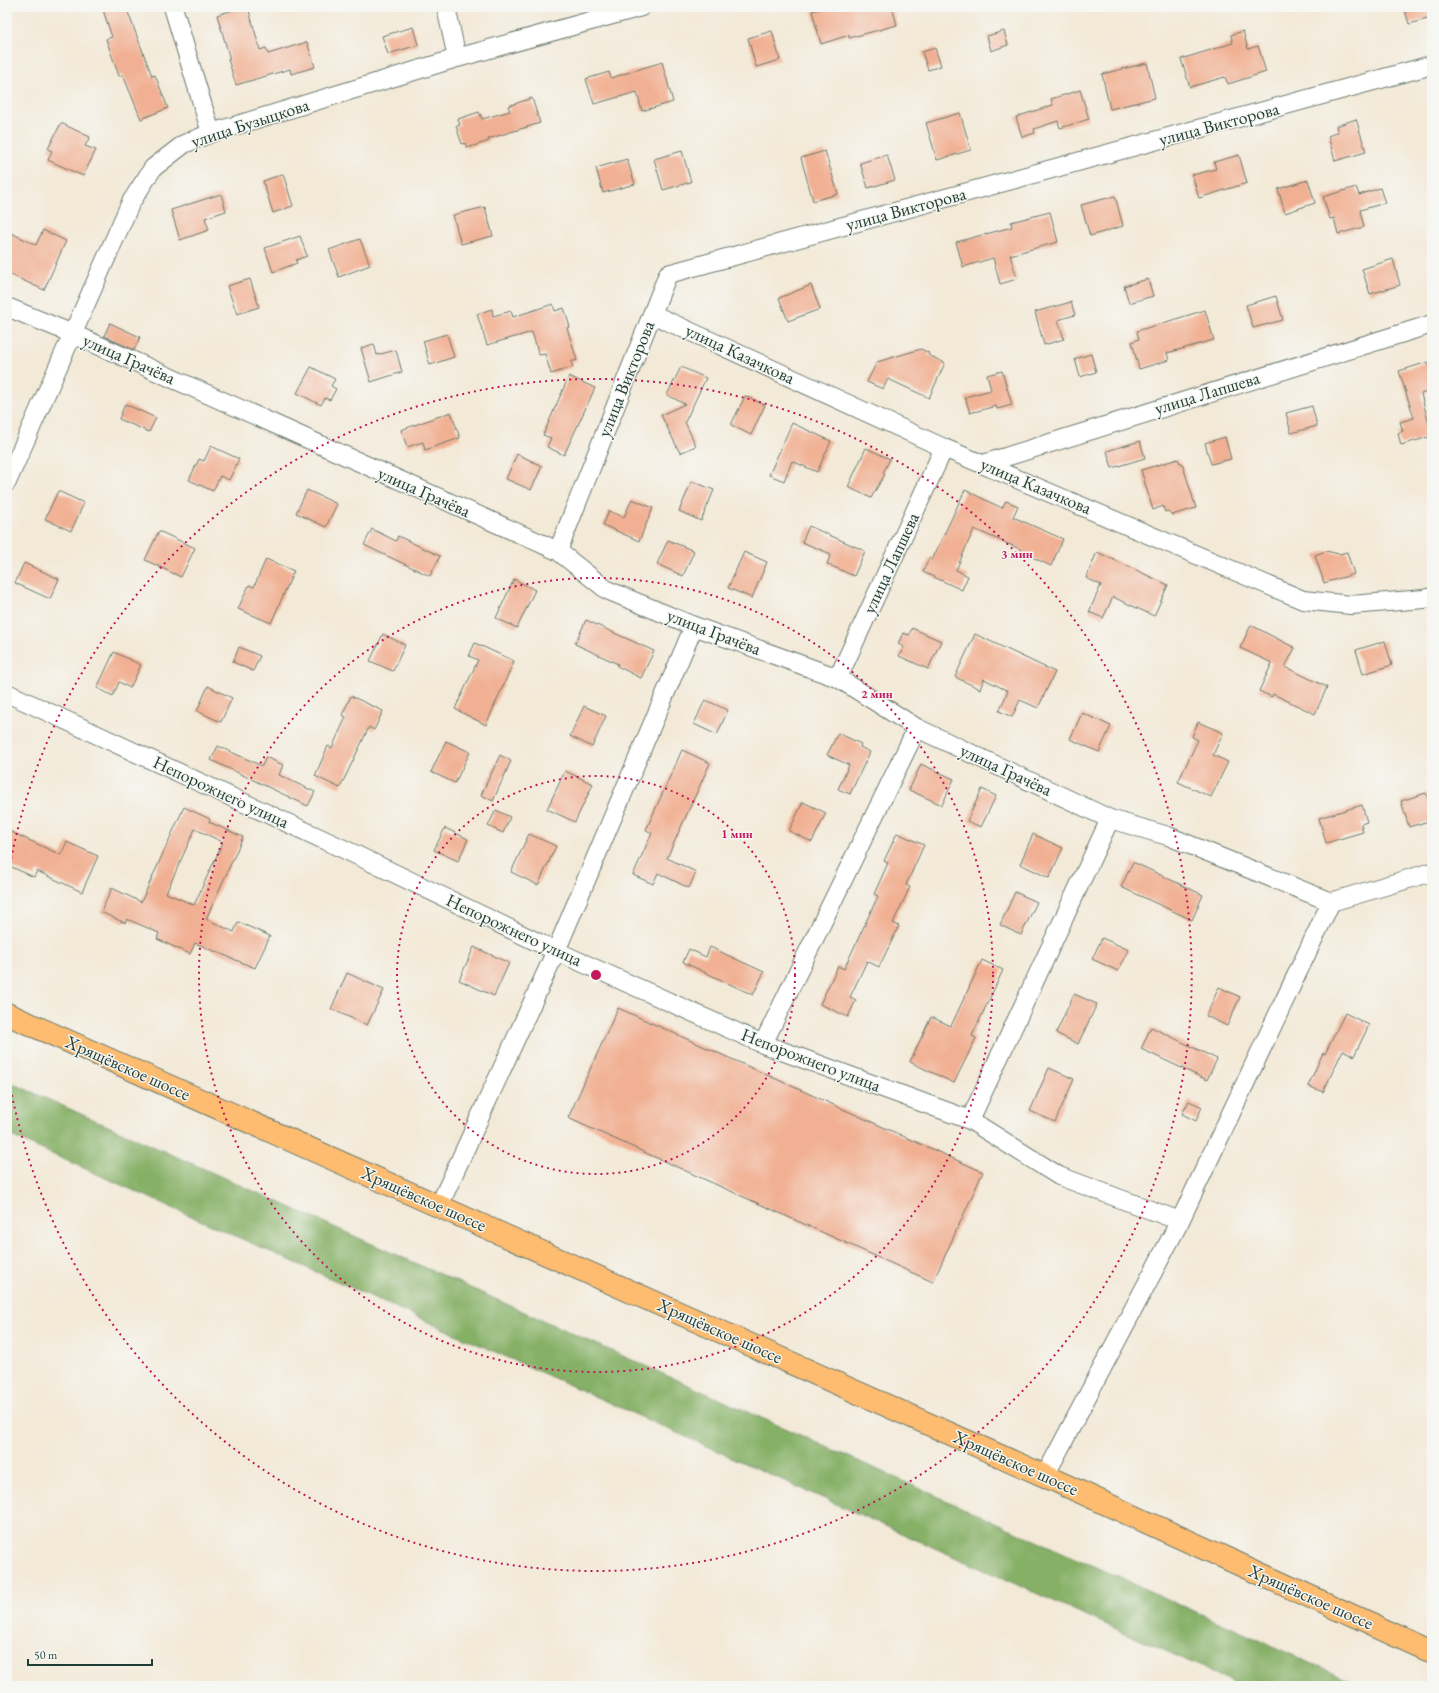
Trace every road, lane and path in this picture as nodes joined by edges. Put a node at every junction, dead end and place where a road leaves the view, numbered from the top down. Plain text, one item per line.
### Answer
1 (173, 7) edge
2 (446, 7) edge
3 (641, 7) edge
4 (457, 58) junction
5 (1432, 65) edge
6 (211, 134) junction
7 (7, 307) edge
8 (652, 314) junction
9 (1432, 324) edge
10 (73, 334) junction
11 (944, 448) junction
12 (983, 464) junction
13 (7, 482) edge
14 (558, 551) junction
15 (1432, 597) edge
16 (694, 626) junction
17 (838, 678) junction
18 (7, 692) edge
19 (917, 728) junction
20 (1110, 819) junction
21 (1432, 872) edge
22 (1331, 902) junction
23 (556, 951) junction
24 (7, 1014) edge
25 (763, 1044) junction
26 (970, 1120) junction
27 (439, 1206) junction
28 (1180, 1221) junction
29 (1045, 1476) junction
30 (1432, 1652) edge

1 - 6 street
2 - 4 street
3 - 4 street, улица Бузыцкова
4 - 6 street, улица Бузыцкова
5 - 8 street, улица Викторова
6 - 10 street, улица Бузыцкова
7 - 10 street, улица Грачёва
8 - 11 street, улица Казачкова
8 - 14 street, улица Викторова
9 - 12 street, улица Лапшева
10 - 13 street, улица Бузыцкова
10 - 14 street, улица Грачёва
11 - 12 street, улица Казачкова
11 - 17 street, улица Лапшева
12 - 15 street, улица Казачкова
14 - 16 street, улица Грачёва
16 - 17 street, улица Грачёва
16 - 23 street
17 - 19 street, улица Грачёва
18 - 23 street, Непорожнего улица
19 - 20 street, улица Грачёва
19 - 25 street
20 - 22 street, улица Грачёва
20 - 26 street
21 - 22 street
22 - 28 street
23 - 25 street, Непорожнего улица
23 - 27 street
24 - 27 main road, Хрящёвское шоссе
25 - 26 street, Непорожнего улица
26 - 28 street, Непорожнего улица
27 - 29 main road, Хрящёвское шоссе
28 - 29 street
29 - 30 main road, Хрящёвское шоссе

